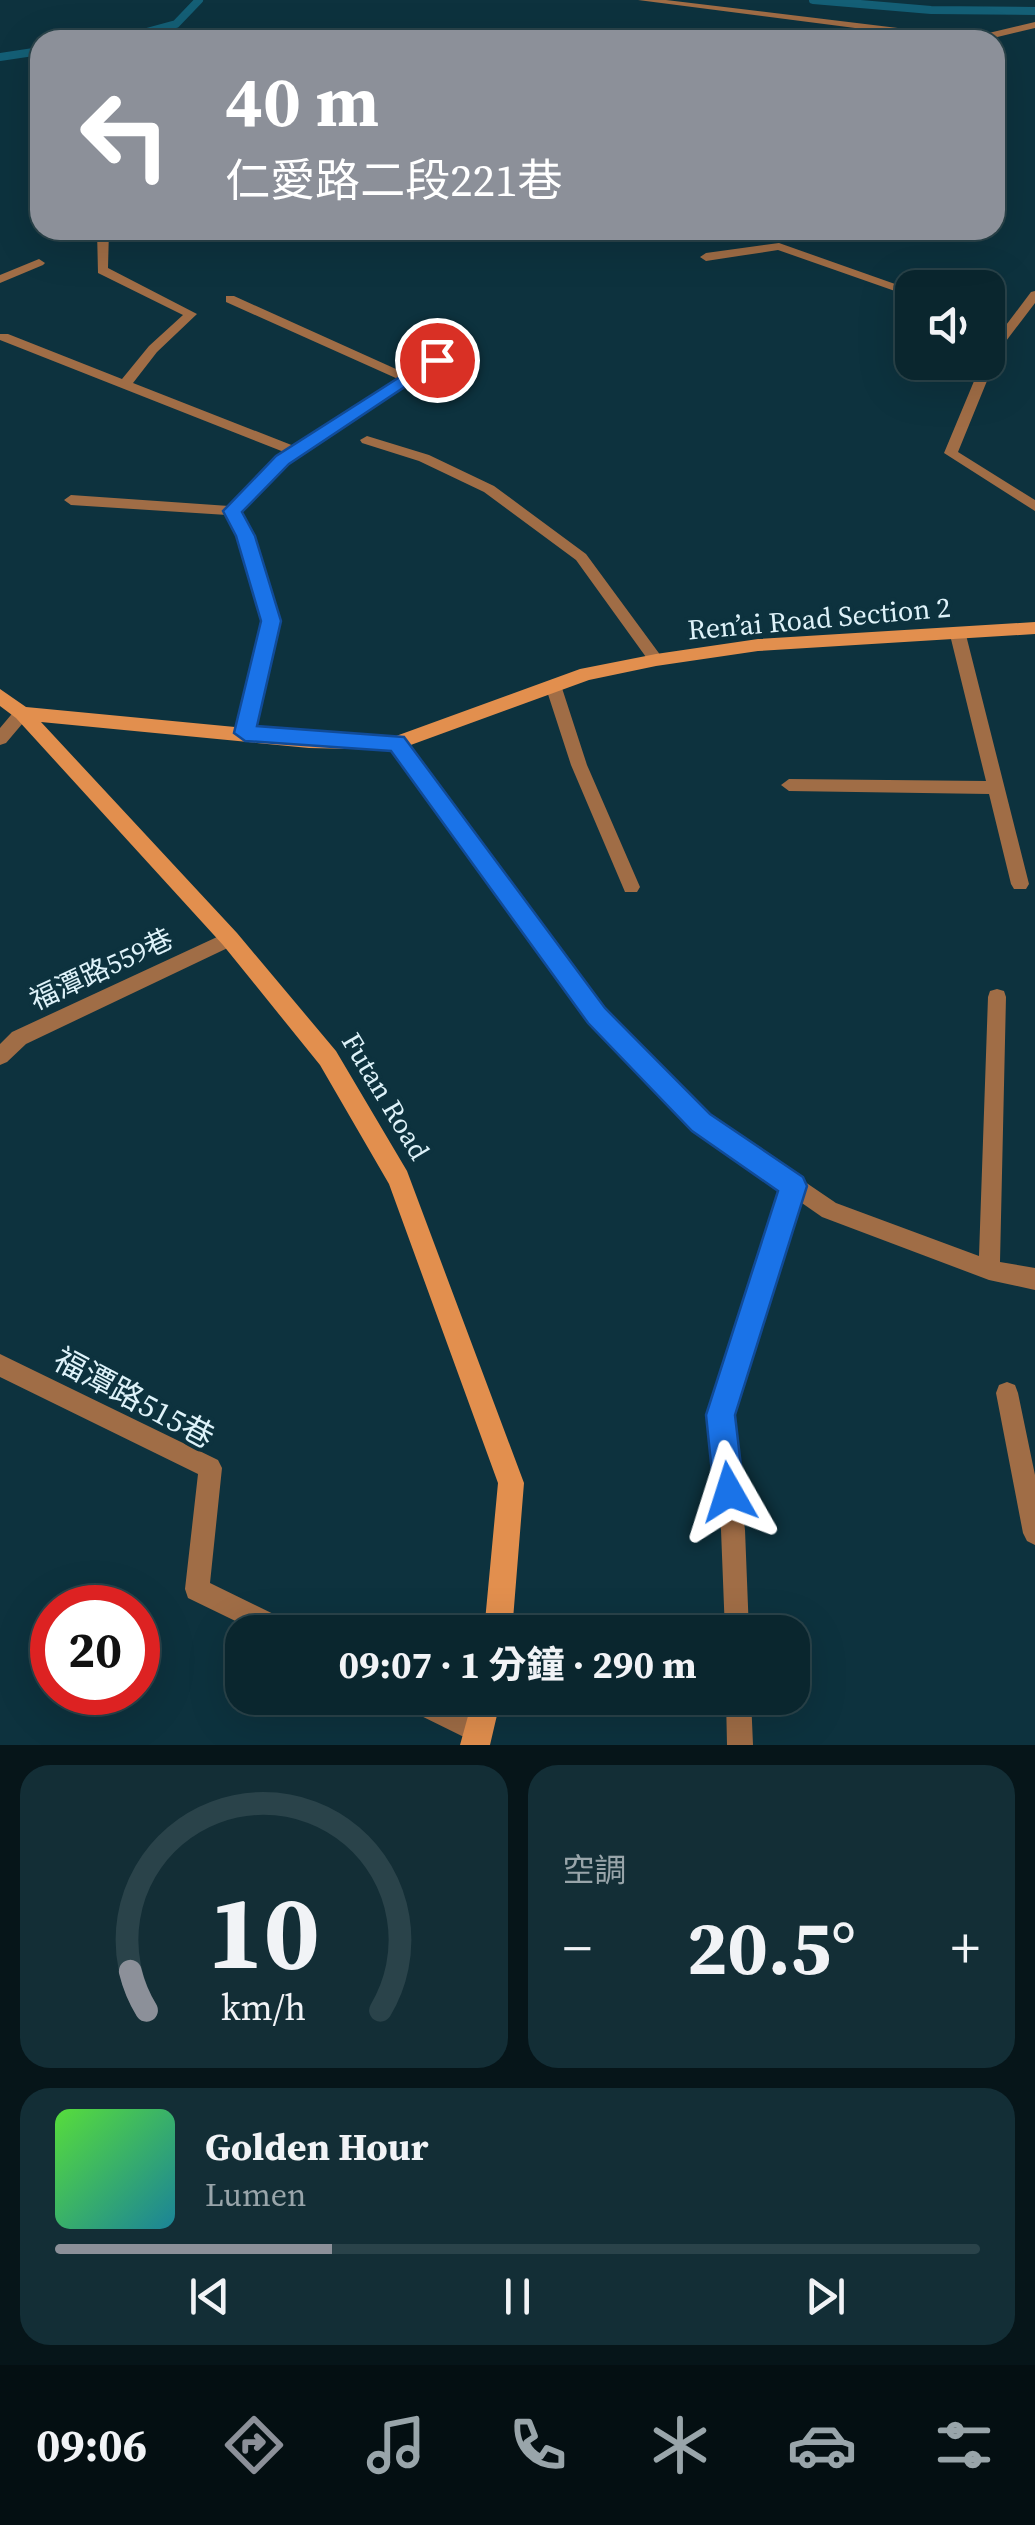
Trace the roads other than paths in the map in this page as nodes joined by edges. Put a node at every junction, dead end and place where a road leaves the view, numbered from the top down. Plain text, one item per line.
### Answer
1 (644, 0) edge
2 (1035, 24) edge
3 (890, 30) edge
4 (1005, 32) edge
5 (103, 240) edge
6 (706, 257) dead end
7 (38, 263) dead end
8 (0, 279) edge
9 (895, 288) edge
10 (1035, 295) edge
11 (230, 299) dead end
12 (1005, 331) edge
13 (1008, 332) junction
14 (1, 337) edge
15 (437, 360) dead end
16 (408, 379) junction
17 (126, 383) junction
18 (366, 440) dead end
19 (296, 452) junction
20 (71, 500) dead end
21 (1035, 506) edge
22 (232, 511) junction
23 (1035, 628) edge
24 (958, 635) junction
25 (656, 660) junction
26 (552, 685) junction
27 (0, 696) edge
28 (11, 714) edge
29 (245, 733) junction
30 (0, 739) edge
31 (397, 743) junction
32 (788, 785) dead end
33 (996, 788) junction
34 (1020, 884) dead end
35 (631, 887) dead end
36 (230, 939) junction
37 (997, 997) dead end
38 (0, 1056) edge
39 (793, 1186) junction
40 (989, 1270) junction
41 (1035, 1279) edge
42 (0, 1366) edge
43 (1007, 1393) dead end
44 (1035, 1533) edge
45 (248, 1615) edge
46 (499, 1615) edge
47 (736, 1615) edge
48 (440, 1715) edge
49 (739, 1715) edge
50 (477, 1738) edge
51 (740, 1745) edge

1 - 3 lane
2 - 4 lane
5 - 17 lane
6 - 9 lane
7 - 8 lane
10 - 13 lane
11 - 16 lane
12 - 13 lane
13 - 21 lane
14 - 17 lane
15 - 16 lane
16 - 19 lane
17 - 19 lane
18 - 25 lane
19 - 22 lane
20 - 22 lane
22 - 29 lane
23 - 24 street, Ren’ai Road Section 2
24 - 25 street, Ren’ai Road Section 2
24 - 33 lane
25 - 26 street, Ren’ai Road Section 2
26 - 31 street, Ren’ai Road Section 2
26 - 35 lane
27 - 28 street, Futan Road
28 - 29 street, Ren’ai Road Section 2
28 - 30 lane
28 - 36 street, Futan Road
29 - 31 street, Ren’ai Road Section 2
31 - 39 lane
32 - 33 lane
33 - 34 lane
36 - 38 lane, 福潭路559巷
36 - 46 street, Futan Road
37 - 40 lane
39 - 40 lane
39 - 47 lane
40 - 41 lane
42 - 45 lane, 福潭路515巷
43 - 44 lane
48 - 50 lane
49 - 51 lane

